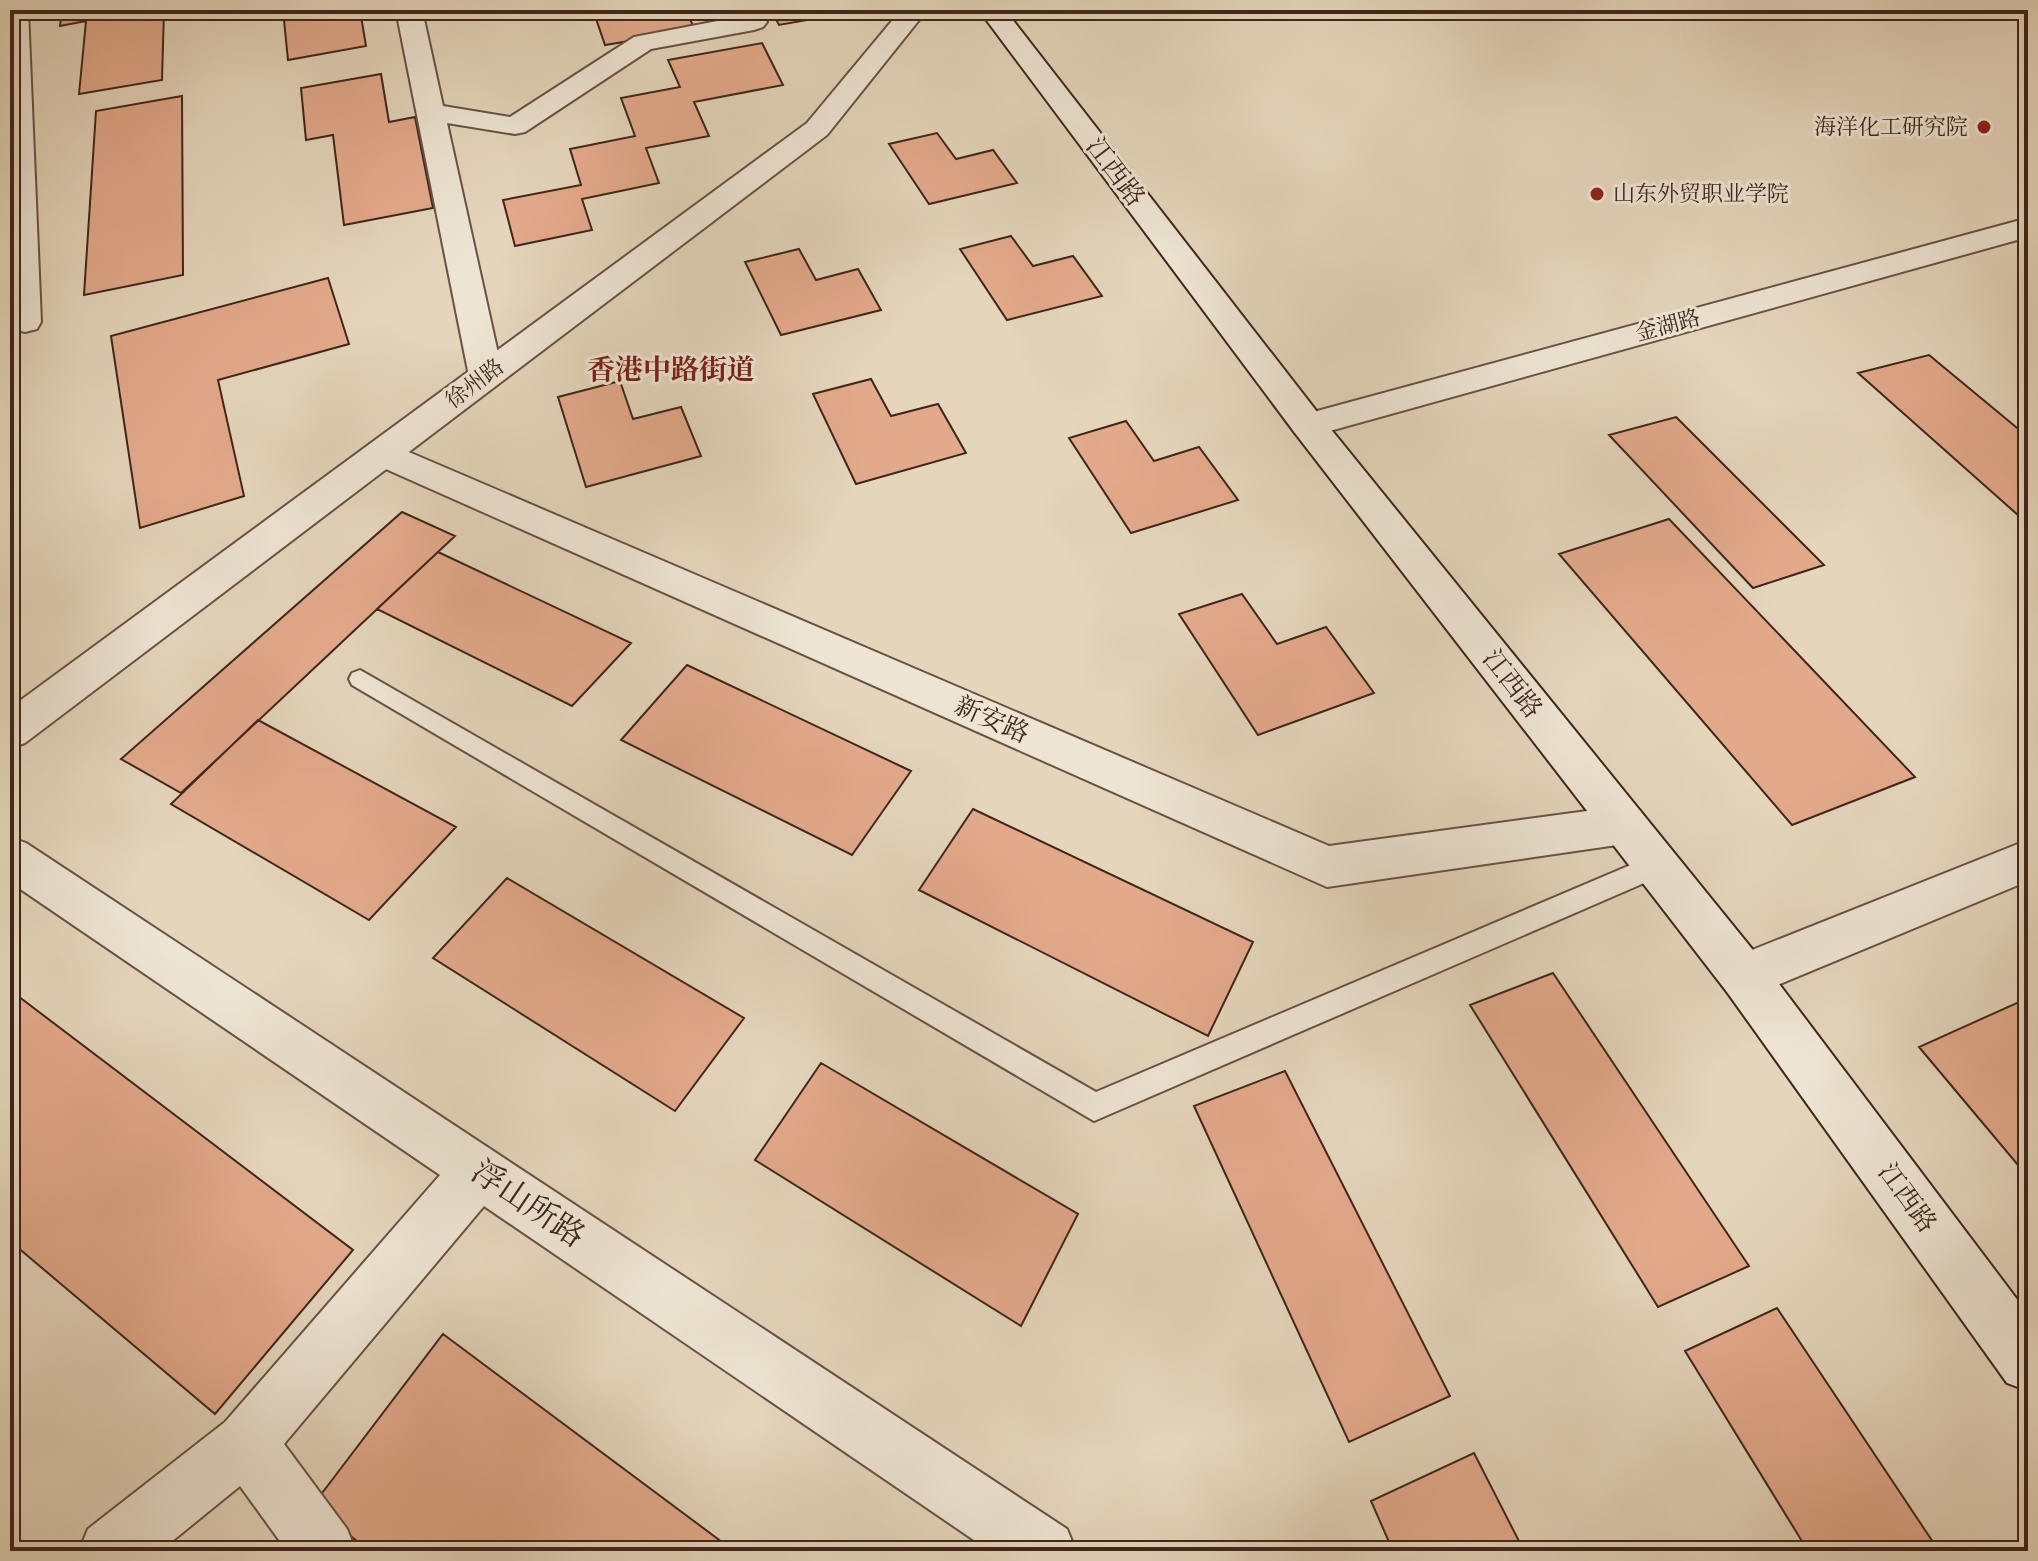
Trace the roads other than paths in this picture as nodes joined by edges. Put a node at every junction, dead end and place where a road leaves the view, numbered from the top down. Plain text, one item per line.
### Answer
1 (15, 10) edge
2 (409, 10) edge
3 (914, 10) edge
4 (992, 10) edge
5 (754, 22) dead end
6 (431, 112) junction
7 (2028, 227) edge
8 (25, 322) dead end
9 (486, 376) junction
10 (1308, 425) junction
11 (383, 453) junction
12 (360, 679) dead end
13 (10, 731) edge
14 (1624, 825) junction
15 (10, 857) edge
16 (2028, 860) edge
17 (1656, 866) junction
18 (1744, 976) junction
19 (479, 1171) junction
20 (2028, 1362) edge
21 (246, 1443) junction
22 (110, 1551) edge
23 (325, 1551) edge
24 (1045, 1551) edge

1 - 8 street
2 - 6 street
3 - 9 street, 徐州路
4 - 10 street, 江西路
5 - 6 street
6 - 9 street
7 - 10 street, 金湖路
9 - 11 street, 徐州路
10 - 14 street, 江西路
11 - 13 street, 徐州路
11 - 14 street, 新安路
12 - 17 lane
14 - 17 street, 江西路
15 - 19 street, 浮山所路
16 - 18 street
17 - 18 street, 江西路
18 - 20 street, 江西路
19 - 21 street
19 - 24 street, 浮山所路
21 - 22 street
21 - 23 street

